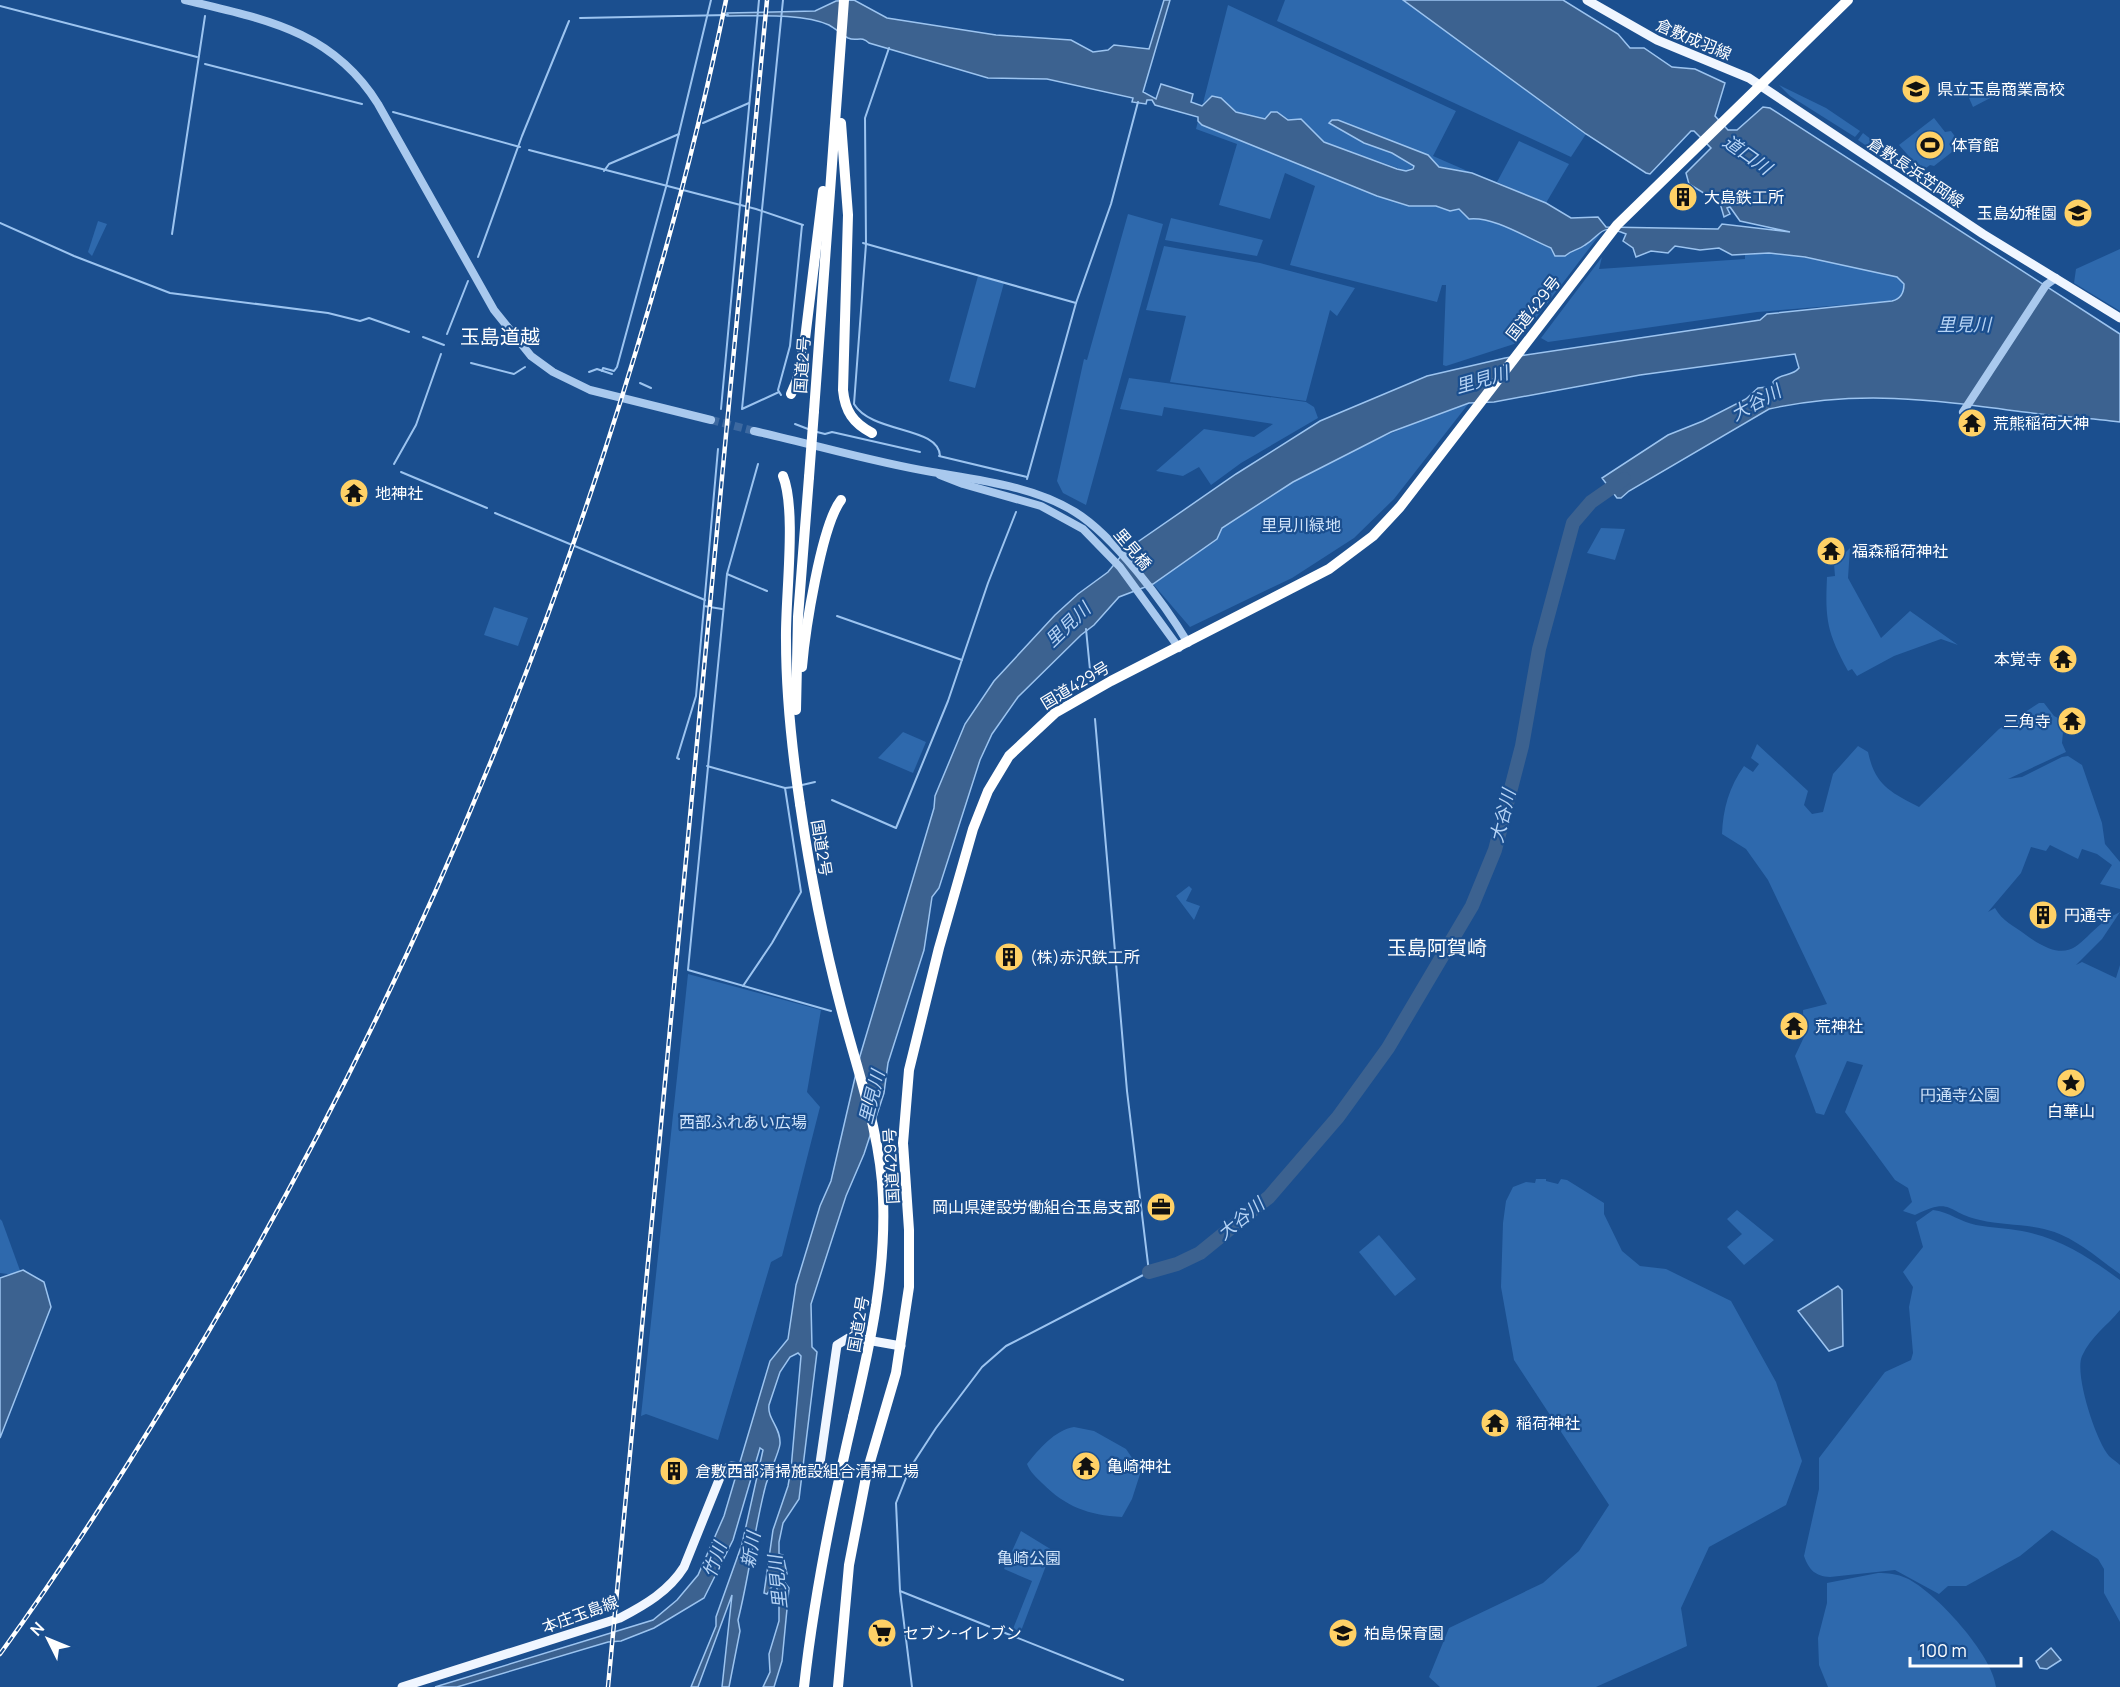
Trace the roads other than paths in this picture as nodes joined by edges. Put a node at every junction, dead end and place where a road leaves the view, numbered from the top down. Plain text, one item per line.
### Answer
1 (185, 0) edge
2 (844, 0) edge
3 (1587, 0) edge
4 (1848, 0) edge
5 (839, 81) junction
6 (1759, 85) junction
7 (834, 137) junction
8 (2056, 278) junction
9 (2120, 318) edge
10 (791, 394) dead end
11 (1963, 412) dead end
12 (711, 420) tunnel mouth
13 (754, 431) tunnel mouth
14 (872, 433) dead end
15 (931, 471) junction
16 (783, 476) dead end
17 (841, 500) dead end
18 (1181, 642) junction
19 (796, 700) junction
20 (797, 772) junction
21 (901, 1346) junction
22 (402, 1687) edge
23 (804, 1687) edge
24 (838, 1687) edge

1 - 12 street
2 - 5 highway, 国道2号
3 - 6 main road, 倉敷成羽線
4 - 6 highway, 国道429号
5 - 7 highway, 国道2号
5 - 14 highway
6 - 8 main road, 倉敷長浜笠岡線
6 - 18 highway, 国道429号
7 - 10 highway
7 - 19 highway, 国道2号, bridge
8 - 9 main road, 倉敷長浜笠岡線
8 - 11 street
13 - 15 street
15 - 18 street, 里見橋
15 - 18 street, 里見橋
16 - 20 highway
17 - 19 highway
18 - 21 highway, 国道429号
19 - 20 highway, 国道2号
20 - 23 highway, 国道2号, bridge
21 - 22 main road, 本庄玉島線
21 - 24 highway, 国道429号

